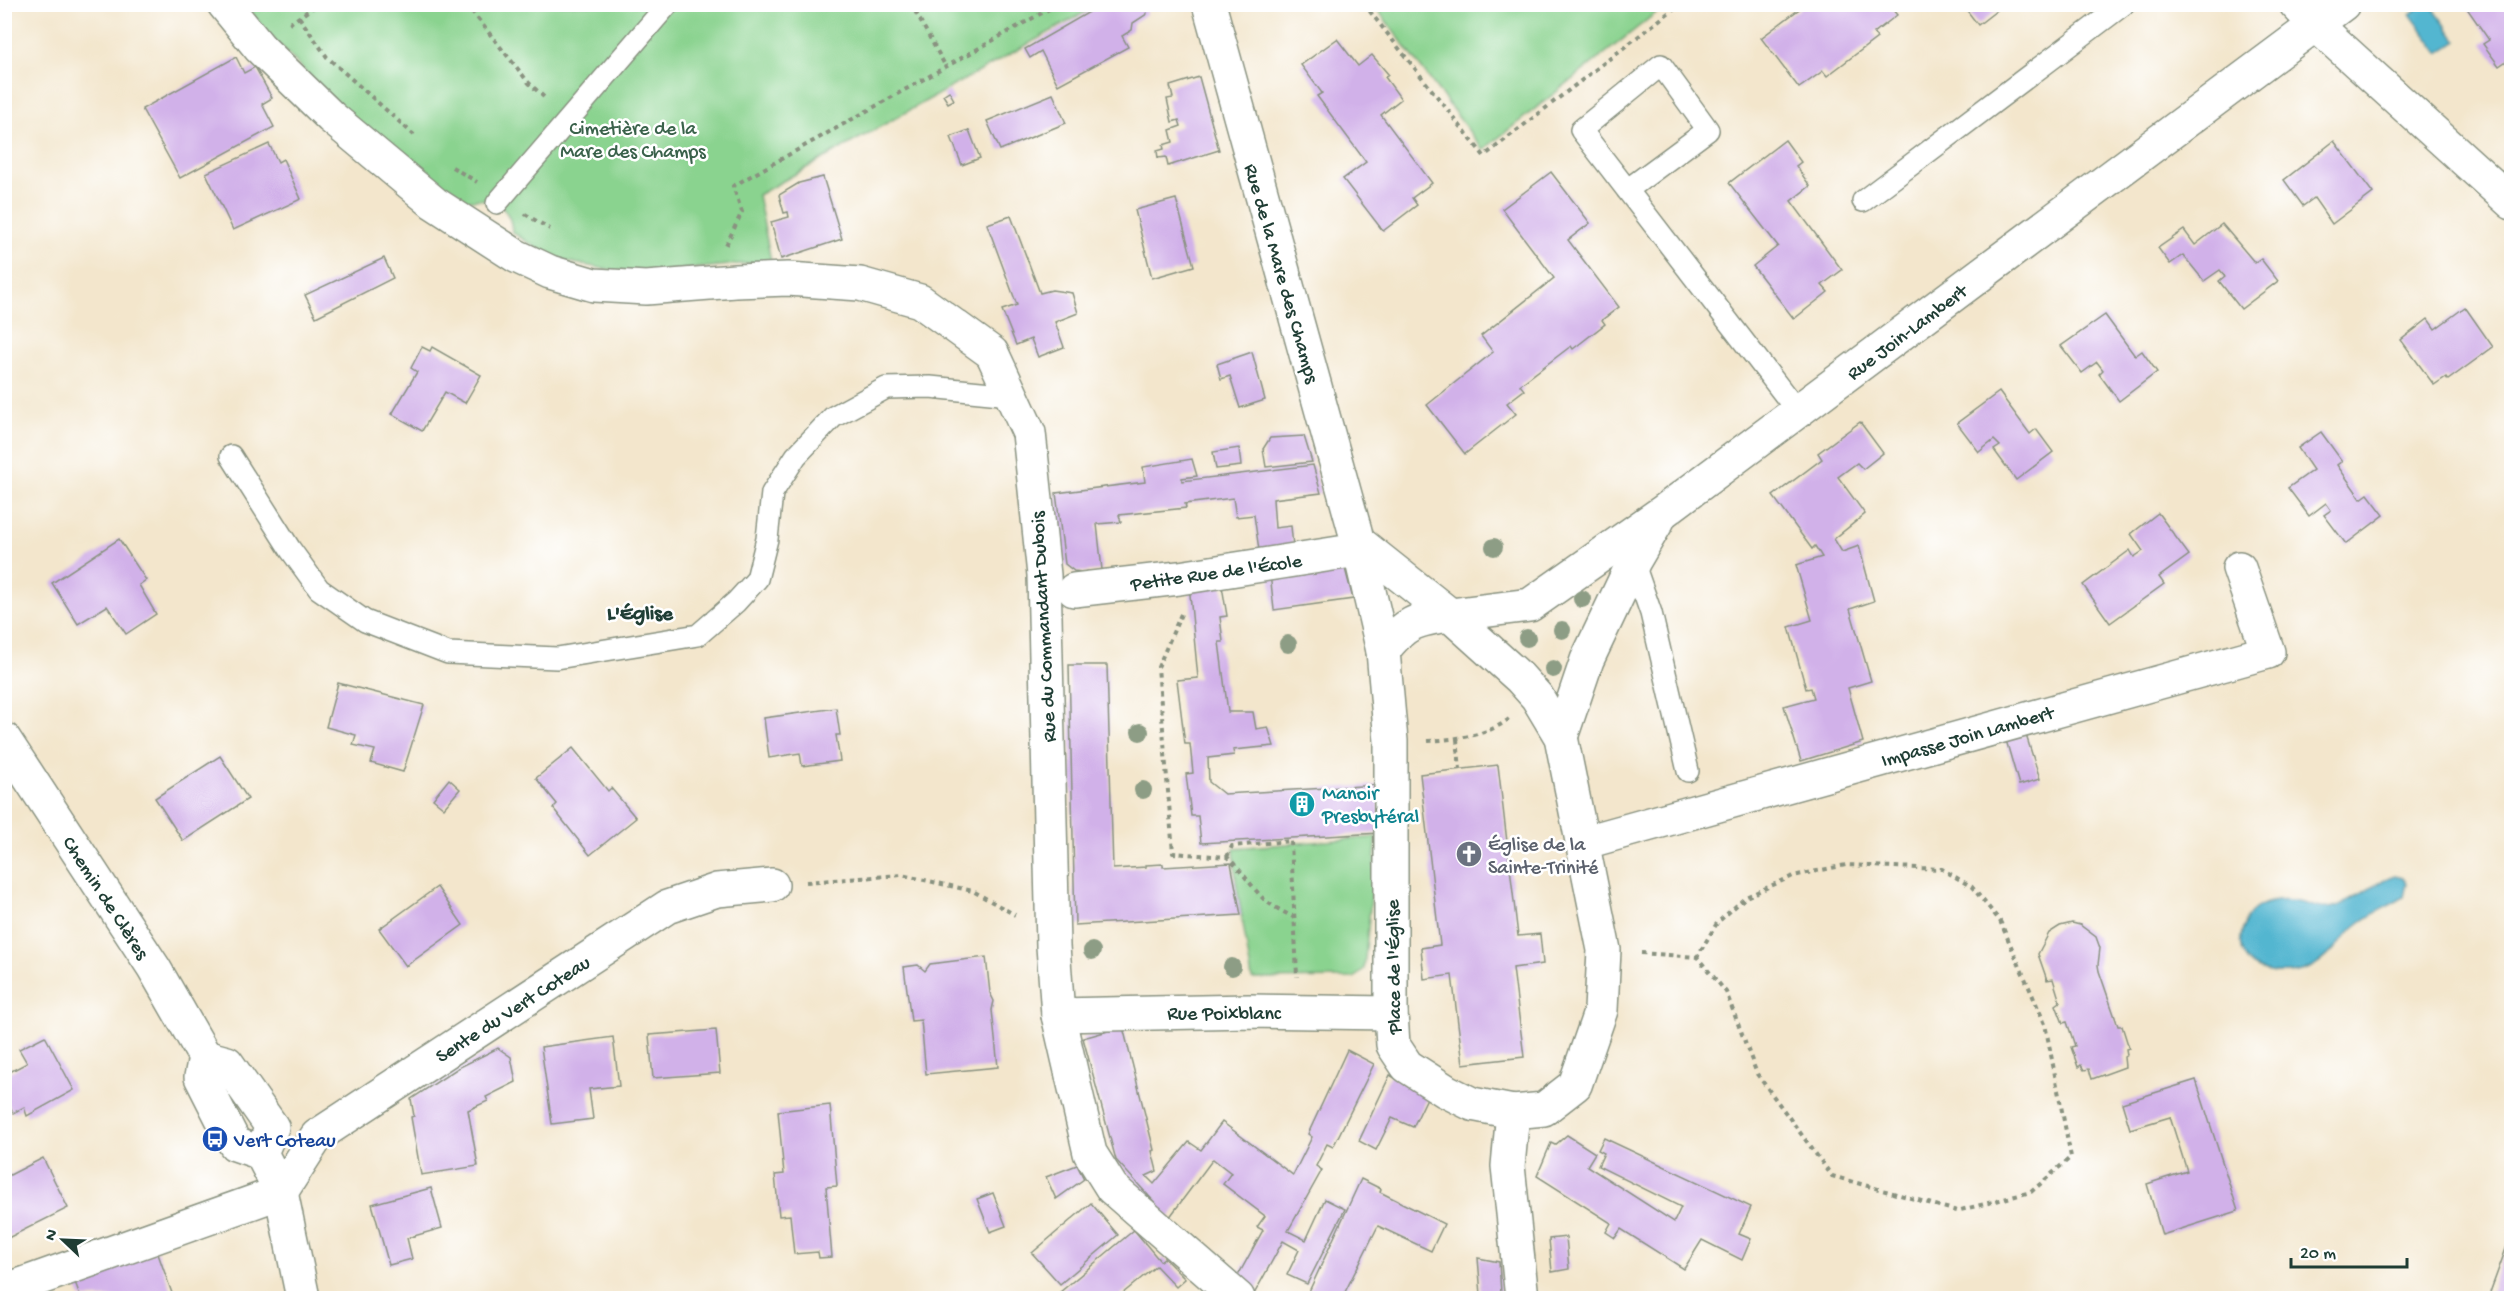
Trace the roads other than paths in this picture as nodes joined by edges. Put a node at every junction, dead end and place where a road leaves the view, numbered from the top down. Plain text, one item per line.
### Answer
1 (224, 4) edge
2 (668, 4) edge
3 (1209, 4) edge
4 (2124, 4) edge
5 (2343, 4) edge
6 (2306, 15) edge
7 (1628, 190) junction
8 (500, 200) road end
9 (1863, 201) dead end
10 (2511, 203) edge
11 (1011, 395) junction
12 (1798, 411) junction
13 (231, 456) dead end
14 (1358, 545) junction
15 (1628, 551) junction
16 (2239, 568) dead end
17 (1074, 590) dead end
18 (1450, 615) junction
19 (1383, 651) junction
20 (1561, 737) junction
21 (4, 739) edge
22 (1688, 771) dead end
23 (1582, 843) junction
24 (772, 885) road end
25 (1391, 1013) junction
26 (1058, 1015) junction
27 (1514, 1112) junction
28 (281, 1192) junction
29 (4, 1291) edge
30 (303, 1299) edge
31 (1238, 1299) edge
32 (1522, 1299) edge

1 - 11 street, Rue du Commandant Dubois
2 - 8 lane
3 - 14 street, Rue de la Mare des Champs
4 - 9 lane
5 - 6 street, Rue Join-Lambert
6 - 10 street
6 - 12 street, Rue Join-Lambert
7 - 7 lane
7 - 12 lane
11 - 13 lane
11 - 26 street, Rue du Commandant Dubois
12 - 15 street, Rue Join-Lambert
14 - 17 street, Petite Rue de l'École
14 - 18 street
14 - 19 street, Rue de la Mare des Champs
15 - 18 street, Rue Join-Lambert
15 - 20 street
15 - 22 lane
16 - 23 street, Impasse Join Lambert
18 - 19 street
18 - 20 street, Place de l'Église
19 - 25 street, Place de l'Église
20 - 23 street, Place de l'Église
21 - 28 street, Chemin de Clères
23 - 27 street, Place de l'Église
24 - 28 street, Sente du Vert Coteau
25 - 26 street, Rue Poixblanc
25 - 27 street, Place de l'Église
26 - 31 street, Rue du Commandant Dubois
27 - 32 street
28 - 29 street
28 - 30 street, Chemin de Clères

